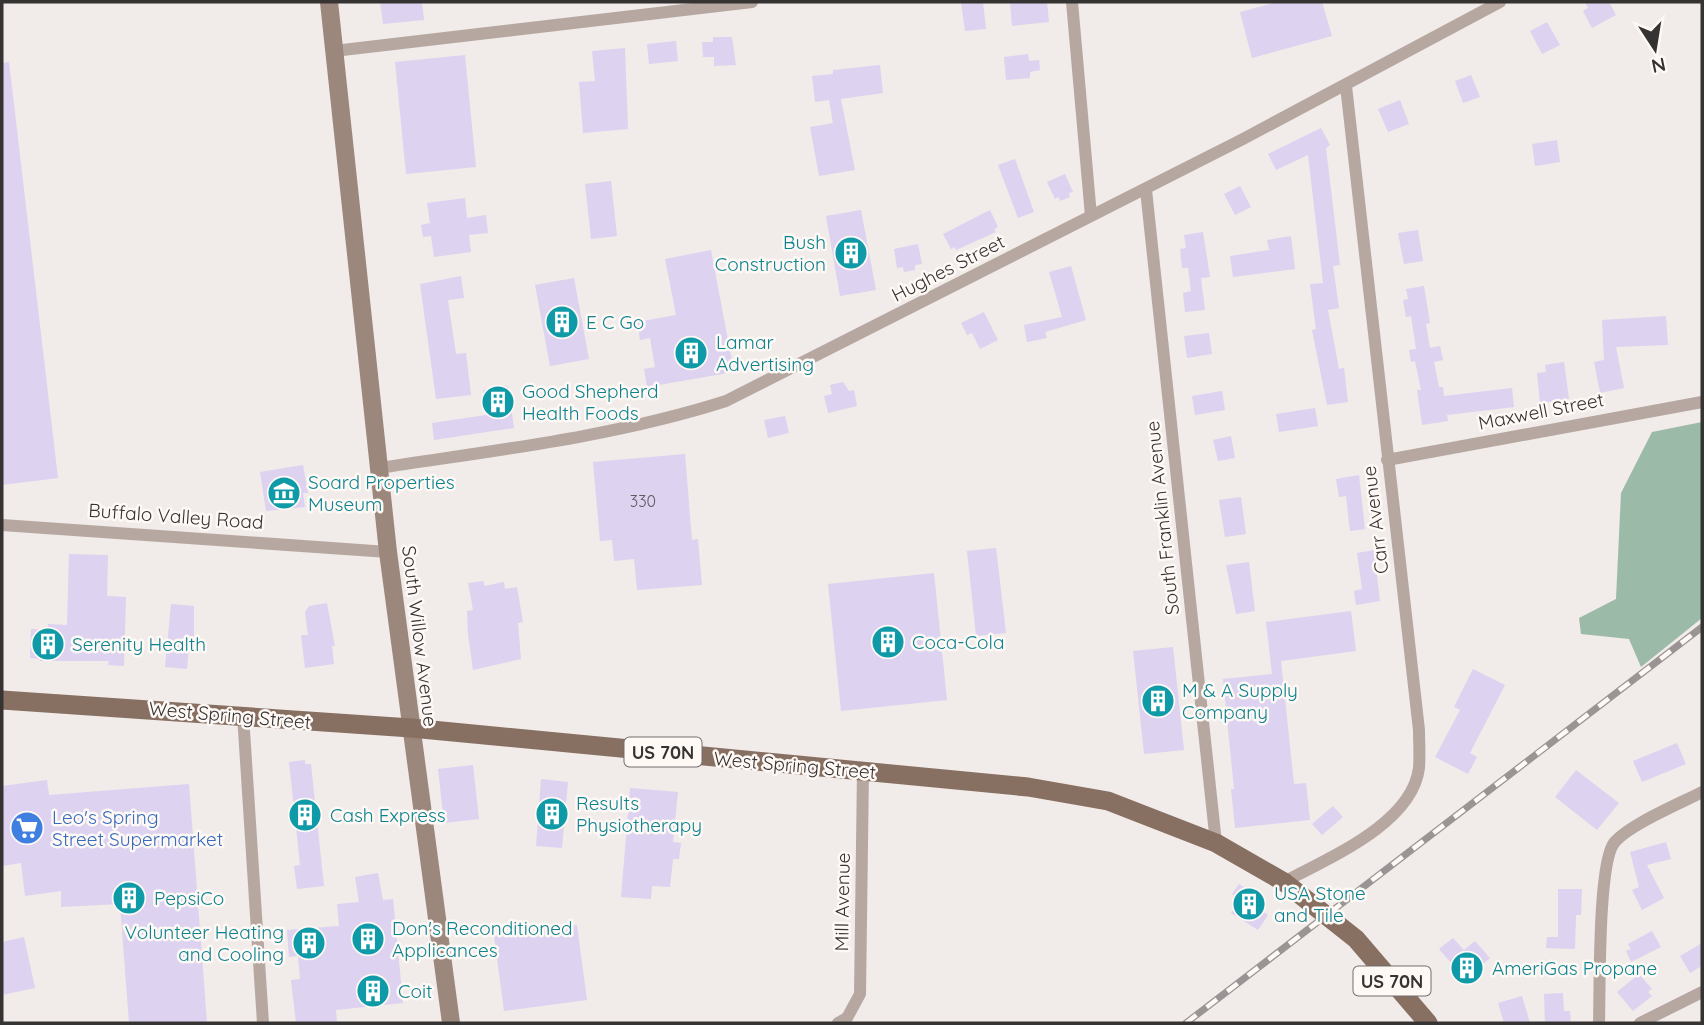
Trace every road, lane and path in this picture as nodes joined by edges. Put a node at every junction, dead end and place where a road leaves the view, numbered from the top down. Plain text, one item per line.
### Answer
1 (329, 2) edge
2 (752, 2) edge
3 (1072, 2) edge
4 (1500, 2) edge
5 (334, 51) junction
6 (1346, 86) junction
7 (1146, 190) junction
8 (1091, 216) junction
9 (1702, 402) edge
10 (1387, 460) junction
11 (379, 468) junction
12 (2, 525) edge
13 (388, 552) junction
14 (2, 700) edge
15 (243, 715) junction
16 (411, 728) junction
17 (863, 771) junction
18 (1702, 792) edge
19 (1216, 843) junction
20 (1284, 883) junction
21 (1702, 992) edge
22 (263, 1023) edge
23 (451, 1023) edge
24 (838, 1023) edge
25 (1428, 1023) edge
26 (1599, 1023) edge
27 (1640, 1023) edge

1 - 5 main road, South Willow Avenue
2 - 5 street
3 - 8 street
4 - 6 street, Hughes Street
5 - 11 main road, South Willow Avenue
6 - 7 street, Hughes Street
6 - 10 street, Carr Avenue
7 - 8 street, Hughes Street
7 - 19 street, South Franklin Avenue
8 - 11 street, Hughes Street
9 - 10 street, Maxwell Street
10 - 20 street, Carr Avenue
11 - 13 main road, South Willow Avenue
12 - 13 street, Buffalo Valley Road
13 - 16 main road, South Willow Avenue
14 - 15 main road, West Spring Street / US 70N
15 - 16 main road, West Spring Street / US 70N
15 - 22 street
16 - 17 main road, West Spring Street / US 70N
16 - 23 main road, South Willow Avenue
17 - 19 main road, West Spring Street / US 70N
17 - 24 street, Mill Avenue
18 - 26 street
19 - 20 main road, West Spring Street / US 70N
20 - 25 main road, West Spring Street / US 70N
21 - 27 street

